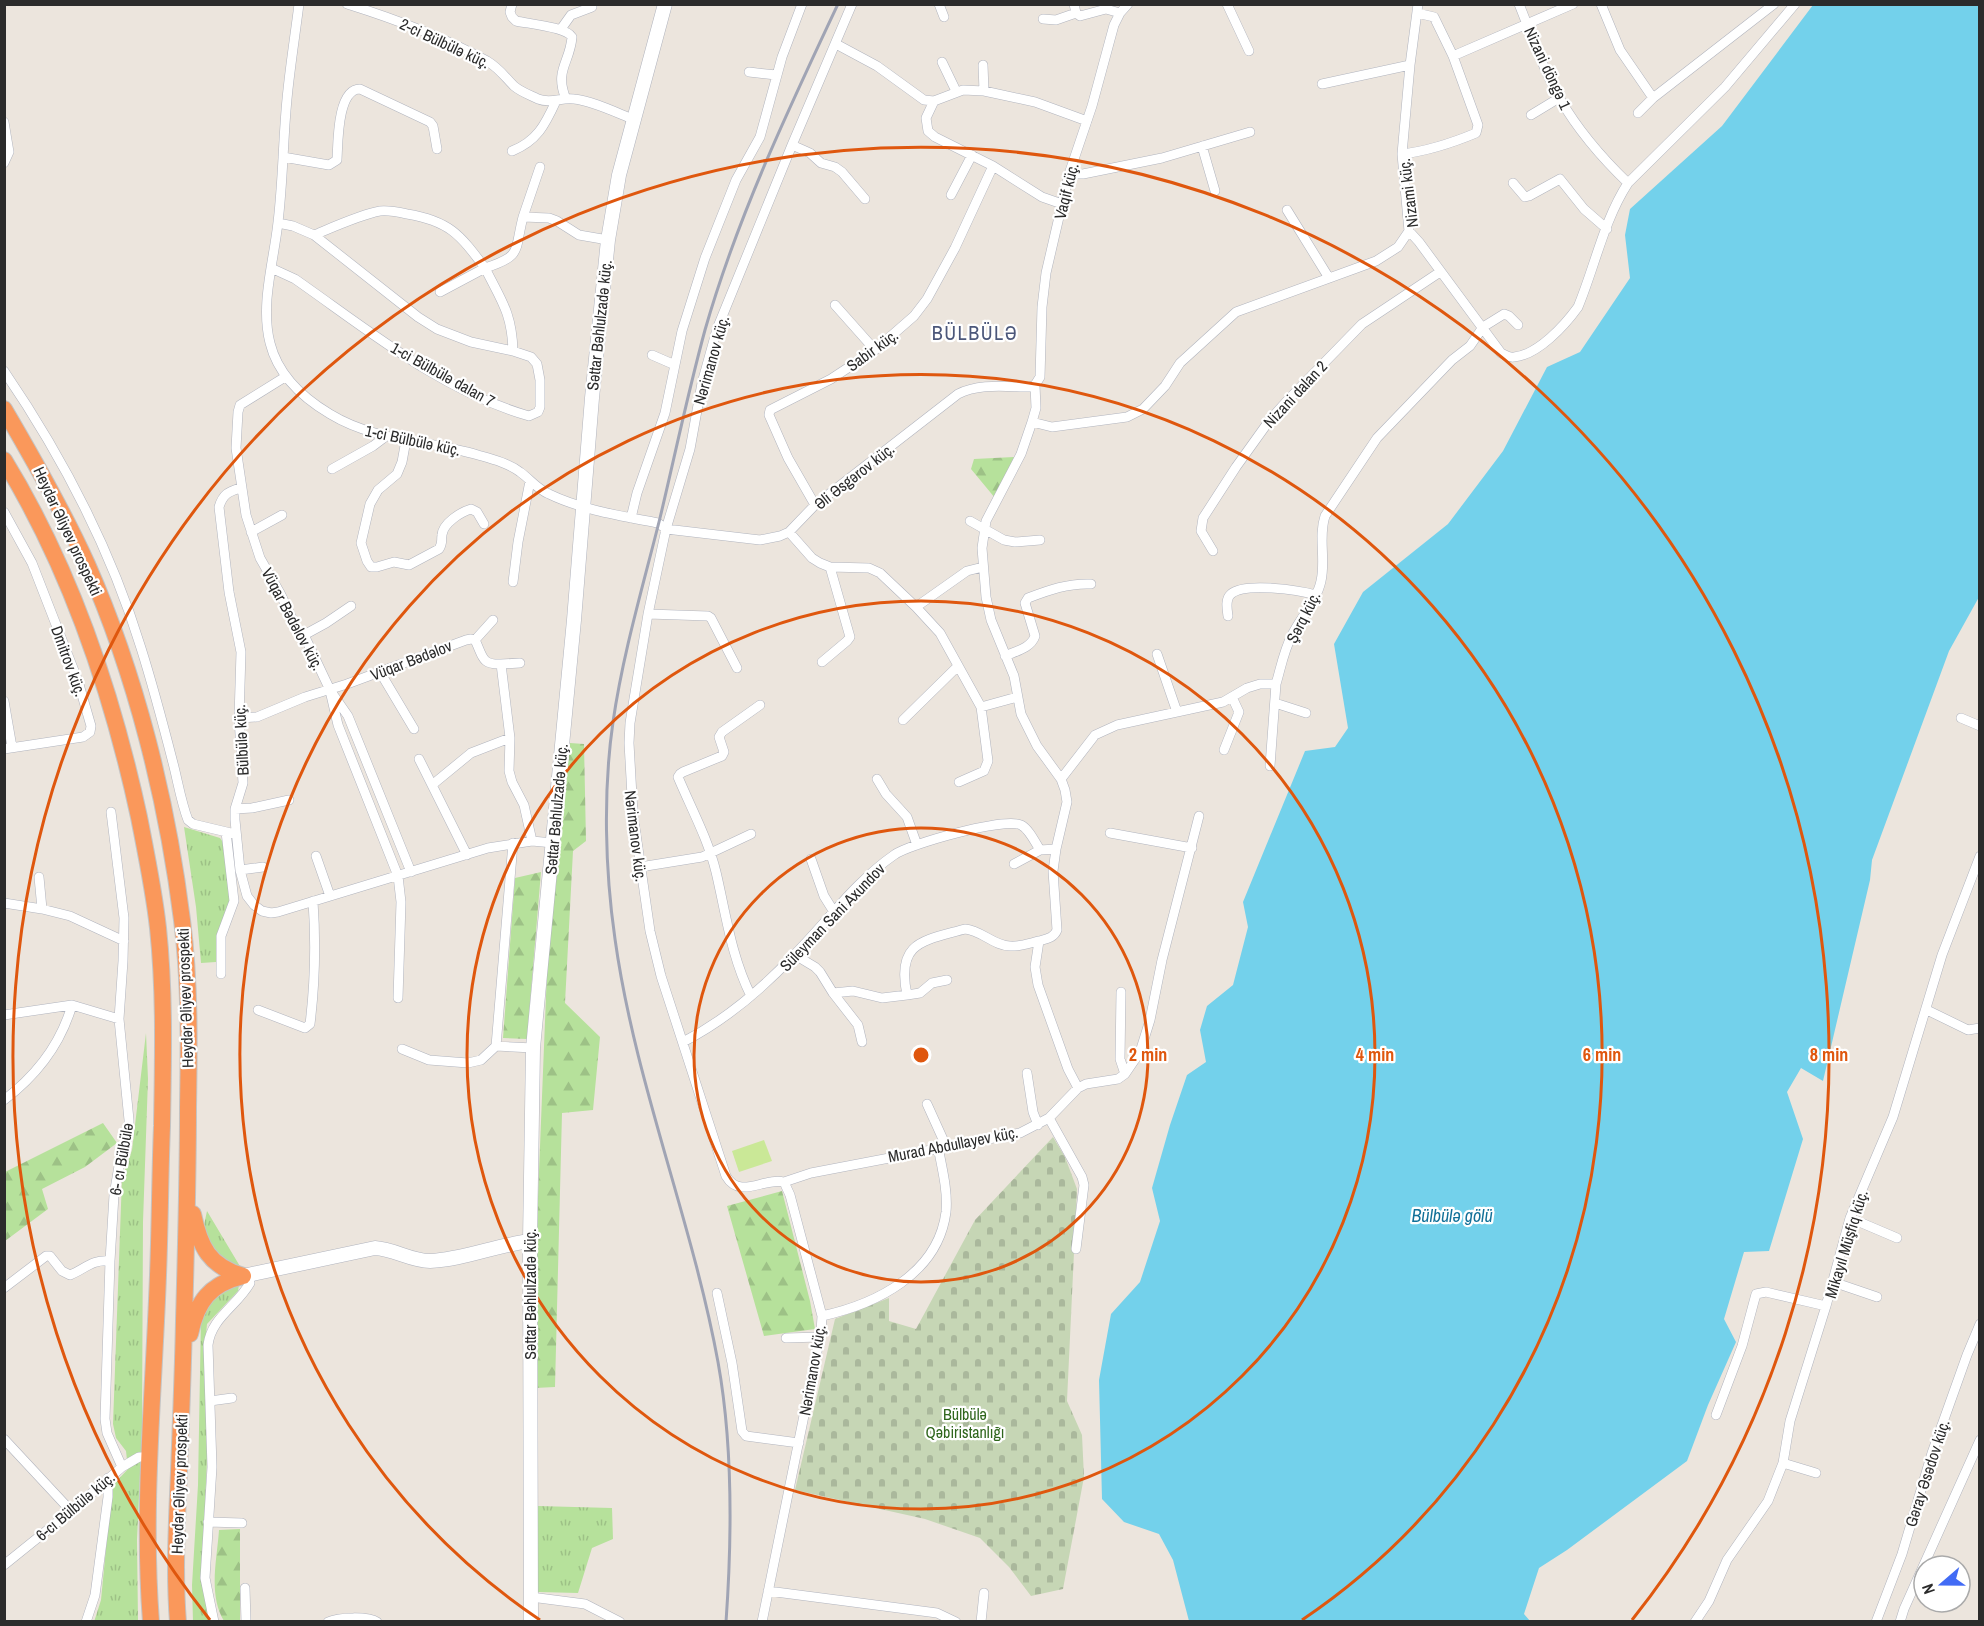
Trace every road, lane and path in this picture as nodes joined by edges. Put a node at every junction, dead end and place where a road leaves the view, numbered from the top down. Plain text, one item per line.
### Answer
1 (299, 4) edge
2 (347, 4) edge
3 (386, 4) edge
4 (512, 4) edge
5 (665, 4) edge
6 (802, 4) edge
7 (852, 4) edge
8 (939, 4) edge
9 (1128, 4) edge
10 (1227, 4) edge
11 (1519, 4) edge
12 (1573, 4) edge
13 (1601, 4) edge
14 (1774, 4) edge
15 (1793, 5) edge
16 (592, 7) dead end
17 (1075, 9) edge
18 (1418, 9) edge
19 (1120, 13) junction
20 (384, 16) junction
21 (944, 17) dead end
22 (1043, 19) dead end
23 (1527, 23) junction
24 (561, 29) junction
25 (836, 44) junction
26 (1249, 51) dead end
27 (1453, 56) junction
28 (942, 62) dead end
29 (983, 65) dead end
30 (1410, 65) junction
31 (749, 72) dead end
32 (776, 75) junction
33 (1322, 84) dead end
34 (956, 91) junction
35 (984, 91) junction
36 (1559, 98) junction
37 (1653, 98) junction
38 (561, 100) junction
39 (934, 102) junction
40 (1638, 113) dead end
41 (1531, 115) dead end
42 (635, 120) junction
43 (1087, 121) junction
44 (4, 122) edge
45 (1250, 132) dead end
46 (792, 146) junction
47 (1202, 146) junction
48 (437, 149) dead end
49 (512, 151) dead end
50 (1402, 154) junction
51 (972, 155) junction
52 (283, 157) junction
53 (4, 164) edge
54 (540, 166) dead end
55 (993, 166) junction
56 (1069, 174) junction
57 (1513, 183) dead end
58 (1628, 183) junction
59 (1215, 191) dead end
60 (951, 195) dead end
61 (865, 199) dead end
62 (1062, 204) junction
63 (1287, 210) dead end
64 (523, 217) junction
65 (278, 223) junction
66 (1606, 229) junction
67 (1409, 231) junction
68 (314, 235) junction
69 (608, 240) junction
70 (271, 268) junction
71 (484, 268) junction
72 (1440, 272) junction
73 (1329, 278) junction
74 (440, 292) dead end
75 (835, 305) dead end
76 (1518, 325) dead end
77 (1483, 327) junction
78 (875, 350) junction
79 (513, 351) junction
80 (652, 355) dead end
81 (675, 365) junction
82 (4, 371) edge
83 (285, 377) junction
84 (1035, 385) junction
85 (4, 409) edge
86 (1032, 422) junction
87 (385, 437) junction
88 (406, 440) junction
89 (4, 460) edge
90 (332, 469) dead end
91 (530, 481) junction
92 (240, 488) junction
93 (814, 505) junction
94 (584, 506) junction
95 (4, 512) edge
96 (282, 515) dead end
97 (631, 518) junction
98 (970, 521) dead end
99 (484, 524) dead end
100 (984, 528) junction
101 (666, 529) junction
102 (251, 532) junction
103 (789, 532) junction
104 (1040, 540) dead end
105 (1213, 551) dead end
106 (830, 567) junction
107 (983, 567) junction
108 (513, 582) dead end
109 (1091, 584) dead end
110 (1316, 595) junction
111 (351, 606) dead end
112 (916, 607) junction
113 (648, 614) junction
114 (1228, 616) dead end
115 (493, 620) dead end
116 (304, 635) junction
117 (475, 640) junction
118 (1157, 654) dead end
119 (1005, 656) junction
120 (822, 662) dead end
121 (519, 663) dead end
122 (501, 664) junction
123 (957, 667) junction
124 (737, 668) dead end
125 (380, 672) junction
126 (1276, 684) junction
127 (330, 690) junction
128 (1017, 697) junction
129 (1232, 697) junction
130 (4, 701) edge
131 (1275, 703) junction
132 (760, 705) dead end
133 (981, 707) junction
134 (1177, 712) junction
135 (1306, 713) dead end
136 (239, 718) junction
137 (1961, 718) dead end
138 (903, 720) dead end
139 (1980, 726) edge
140 (414, 729) dead end
141 (510, 738) junction
142 (8, 748) edge
143 (1224, 750) dead end
144 (419, 759) dead end
145 (1270, 766) dead end
146 (877, 779) dead end
147 (1061, 779) junction
148 (959, 782) dead end
149 (432, 785) junction
150 (289, 800) dead end
151 (235, 809) junction
152 (111, 813) dead end
153 (1199, 816) dead end
154 (231, 833) junction
155 (1110, 833) dead end
156 (751, 834) dead end
157 (532, 841) junction
158 (513, 843) junction
159 (553, 843) junction
160 (917, 845) junction
161 (1192, 848) junction
162 (1056, 849) junction
163 (1041, 850) junction
164 (710, 854) junction
165 (467, 855) junction
166 (316, 856) dead end
167 (1980, 856) edge
168 (811, 859) dead end
169 (1014, 864) dead end
170 (263, 867) dead end
171 (640, 867) junction
172 (240, 870) junction
173 (411, 872) junction
174 (398, 876) junction
175 (39, 877) dead end
176 (330, 896) junction
177 (313, 902) junction
178 (4, 903) edge
179 (42, 909) junction
180 (834, 912) junction
181 (124, 941) junction
182 (1039, 941) junction
183 (795, 955) junction
184 (221, 974) dead end
185 (947, 980) dead end
186 (1121, 992) dead end
187 (833, 993) junction
188 (907, 995) junction
189 (751, 996) junction
190 (398, 998) dead end
191 (72, 1005) junction
192 (258, 1010) dead end
193 (1927, 1010) junction
194 (4, 1015) edge
195 (119, 1019) junction
196 (1980, 1028) edge
197 (683, 1042) junction
198 (862, 1042) dead end
199 (496, 1046) junction
200 (533, 1048) junction
201 (402, 1049) dead end
202 (1027, 1073) dead end
203 (1125, 1074) junction
204 (1078, 1088) junction
205 (4, 1100) edge
206 (927, 1104) dead end
207 (1049, 1118) junction
208 (1038, 1125) junction
209 (942, 1147) junction
210 (188, 1167) junction
211 (784, 1182) junction
212 (1850, 1218) junction
213 (1897, 1238) dead end
214 (530, 1241) junction
215 (1076, 1249) dead end
216 (110, 1261) junction
217 (246, 1276) junction
218 (1833, 1282) junction
219 (4, 1288) edge
220 (717, 1293) dead end
221 (1877, 1297) dead end
222 (1826, 1306) junction
223 (822, 1316) junction
224 (1980, 1324) edge
225 (820, 1337) junction
226 (786, 1338) dead end
227 (232, 1398) dead end
228 (210, 1401) junction
229 (182, 1406) junction
230 (1716, 1415) dead end
231 (4, 1439) edge
232 (1980, 1440) edge
233 (799, 1443) junction
234 (149, 1457) junction
235 (1783, 1462) junction
236 (122, 1467) junction
237 (1816, 1473) dead end
238 (108, 1478) junction
239 (71, 1511) junction
240 (208, 1522) junction
241 (242, 1523) dead end
242 (4, 1565) edge
243 (245, 1588) dead end
244 (768, 1591) junction
245 (984, 1593) dead end
246 (531, 1597) junction
247 (86, 1622) edge
248 (151, 1622) edge
249 (178, 1622) edge
250 (214, 1622) edge
251 (246, 1622) edge
252 (328, 1622) edge
253 (377, 1622) edge
254 (531, 1622) edge
255 (620, 1622) edge
256 (762, 1622) edge
257 (956, 1622) edge
258 (981, 1622) edge
259 (1695, 1622) edge
260 (1876, 1622) edge
261 (1900, 1622) edge

1 - 52 street, 1-ci Bülbülə küç.
2 - 20 street, 2-ci Bülbülə küç.
3 - 20 street, 2-ci Bülbülə küç.
4 - 24 street
5 - 42 main road, Səttar Bəhlulzadə küç.
6 - 32 street, Nərimanov küç.
7 - 25 street, Nərimanov küç.
8 - 21 street
9 - 19 street, Vaqif küç.
10 - 26 street
11 - 23 street, Nizani döngə 1
12 - 23 street
13 - 37 street
14 - 37 street
15 - 58 street
16 - 24 street
17 - 19 street
17 - 22 street
18 - 27 street
18 - 30 street, Nizami küç.
19 - 43 street, Vaqif küç.
20 - 38 street, 2-ci Bülbülə küç.
23 - 27 street
23 - 36 street, Nizani döngə 1
24 - 38 street
25 - 39 street
25 - 46 street, Nərimanov küç.
27 - 50 street
28 - 34 street
29 - 35 street
30 - 33 street
30 - 50 street, Nizami küç.
31 - 32 street
32 - 81 street, Nərimanov küç.
34 - 35 street
34 - 39 street
35 - 43 street
36 - 41 street
36 - 58 street, Nizani döngə 1
37 - 40 street
38 - 42 street, 2-ci Bülbülə küç.
38 - 49 street
39 - 51 street
42 - 69 main road, Səttar Bəhlulzadə küç.
43 - 56 street, Vaqif küç.
44 - 53 street
45 - 47 street
46 - 61 street
46 - 101 street, Nərimanov küç.
47 - 56 street
47 - 59 street
48 - 52 street
50 - 67 street, Nizami küç.
51 - 55 street
51 - 60 street
52 - 65 street, 1-ci Bülbülə küç.
54 - 64 street
55 - 62 street
55 - 78 street, Sabir küç.
56 - 62 street, Vaqif küç.
57 - 66 street
58 - 66 street
62 - 84 street, Vaqif küç.
63 - 73 street
64 - 69 street
64 - 71 street
65 - 68 street, 1-ci Bülbülə dalan 7
65 - 70 street, 1-ci Bülbülə küç.
66 - 77 street, Nizami küç.
67 - 72 street, Nizami küç.
67 - 73 street
68 - 71 street
68 - 79 street, 1-ci Bülbülə dalan 7
69 - 94 main road, Səttar Bəhlulzadə küç.
70 - 79 street, 1-ci Bülbülə dalan 7
70 - 83 street, 1-ci Bülbülə küç.
71 - 74 street
71 - 79 street
72 - 77 street, Nizami küç.
72 - 105 street, Nizani dalan 2
73 - 86 street
75 - 78 street
76 - 77 street
77 - 110 street, Şərq küç.
78 - 93 street, Sabir küç.
80 - 81 street
81 - 97 street, Nərimanov küç.
82 - 154 street
83 - 87 street, 1-ci Bülbülə küç.
83 - 92 street, Vüqar Bədəlov küç.
84 - 86 street, Vaqif küç.
84 - 93 street, Əli Əsgərov küç.
85 - 210 highway, Heydər Əliyev prospekti
86 - 100 street, Vaqif küç.
87 - 88 street, 1-ci Bülbülə küç.
87 - 90 street
88 - 91 street, 1-ci Bülbülə küç.
88 - 99 street
89 - 234 highway, Heydər Əliyev prospekti
91 - 94 street, 1-ci Bülbülə küç.
91 - 108 street
92 - 102 street, Vüqar Bədəlov küç.
92 - 136 street, Bülbülə küç.
93 - 103 street, Əli Əsgərov küç.
94 - 97 street, 1-ci Bülbülə küç.
94 - 159 main road, Səttar Bəhlulzadə küç.
95 - 142 street, Dmitrov küç.
96 - 102 street
97 - 101 street, 1-ci Bülbülə küç.
98 - 100 street
100 - 104 street
100 - 107 street
101 - 103 street
101 - 113 street, Nərimanov küç.
102 - 116 street, Vüqar Bədəlov küç.
103 - 106 street
106 - 112 street
106 - 120 street
107 - 112 street
107 - 119 street
109 - 119 street
110 - 114 street
110 - 126 street, Şərq küç.
111 - 116 street
112 - 123 street
113 - 124 street
113 - 171 street, Nərimanov küç.
115 - 117 street
116 - 127 street, Vüqar Bədəlov küç.
117 - 122 street, Vüqar Bədəlov
117 - 125 street, Vüqar Bədəlov
118 - 134 street
119 - 128 street
121 - 122 street
122 - 141 street
123 - 133 street
123 - 138 street
125 - 127 street, Vüqar Bədəlov
125 - 140 street
126 - 129 street
126 - 131 street, Şərq küç.
127 - 136 street, Vüqar Bədəlov
127 - 173 street, Vüqar Bədəlov küç.
127 - 174 street
128 - 133 street
128 - 147 street
129 - 134 street
129 - 143 street
130 - 142 street
131 - 135 street
131 - 145 street, Şərq küç.
132 - 164 street
133 - 148 street
134 - 147 street
136 - 151 street, Bülbülə küç.
137 - 139 street
141 - 149 street
141 - 157 street
144 - 149 street
146 - 160 street
147 - 162 street
149 - 165 street
150 - 151 street
151 - 154 street, Bülbülə küç.
152 - 181 street, 6- cı Bülbülə
153 - 161 street
154 - 172 street, Bülbülə küç.
154 - 184 street
155 - 161 street
156 - 164 street
157 - 158 street, Bülbülə küç.
157 - 159 street, Bülbülə küç.
158 - 165 street, Bülbülə küç.
158 - 199 street
159 - 200 main road, Səttar Bəhlulzadə küç.
160 - 163 street, Süleyman Sani Axundov
160 - 180 street, Süleyman Sani Axundov
161 - 203 street
162 - 163 street
162 - 182 street
163 - 169 street
164 - 171 street
164 - 189 street
165 - 173 street, Bülbülə küç.
166 - 176 street
167 - 193 street, Mikayıl Müşfiq küç.
168 - 180 street
170 - 172 street
171 - 197 street, Nərimanov küç.
172 - 177 street, Bülbülə küç.
173 - 174 street, Bülbülə küç.
174 - 176 street, Bülbülə küç.
174 - 190 street
175 - 179 street
176 - 177 street, Bülbülə küç.
177 - 192 street
178 - 179 street
179 - 181 street
180 - 183 street, Süleyman Sani Axundov
181 - 195 street, 6- cı Bülbülə
182 - 188 street
182 - 204 street
183 - 187 street
183 - 189 street, Süleyman Sani Axundov
185 - 188 street
186 - 203 street
187 - 188 street
187 - 198 street
189 - 197 street, Süleyman Sani Axundov
191 - 194 street
191 - 195 street
191 - 205 street
193 - 196 street
193 - 212 street, Mikayıl Müşfiq küç.
195 - 216 street, 6- cı Bülbülə
197 - 211 street, Nərimanov küç.
199 - 200 street
199 - 201 street
200 - 214 main road, Səttar Bəhlulzadə küç.
202 - 208 street
203 - 204 street
204 - 207 street, Murad Abdullayev küç.
206 - 209 street
207 - 208 street, Murad Abdullayev küç.
207 - 215 street
208 - 209 street, Murad Abdullayev küç.
209 - 211 street, Murad Abdullayev küç.
209 - 223 street
210 - 217 highway
210 - 229 highway, Heydər Əliyev prospekti
211 - 223 street, Nərimanov küç.
212 - 213 street
212 - 218 street, Mikayıl Müşfiq küç.
214 - 217 main road
214 - 246 main road, Səttar Bəhlulzadə küç.
216 - 219 street
216 - 236 street, 6- cı Bülbülə
217 - 228 street
217 - 229 highway
218 - 221 street
218 - 222 street, Mikayıl Müşfiq küç.
220 - 233 street
222 - 230 street
222 - 235 street, Mikayıl Müşfiq küç.
223 - 225 street, Nərimanov küç.
224 - 260 street, Gəray Əsədov küç.
225 - 226 street
225 - 233 street, Nərimanov küç.
227 - 228 street
228 - 240 street
229 - 249 highway, Heydər Əliyev prospekti
231 - 239 street
232 - 261 street
233 - 244 street, Nərimanov küç.
234 - 236 street, 6-cı Bülbülə küç.
234 - 248 highway, Heydər Əliyev prospekti
235 - 237 street
235 - 259 street, Mikayıl Müşfiq küç.
236 - 238 street, 6-cı Bülbülə küç.
238 - 239 street, 6-cı Bülbülə küç.
238 - 247 street
239 - 242 street, 6-cı Bülbülə küç.
240 - 241 street
240 - 250 street
243 - 251 street
244 - 256 street, Nərimanov küç.
244 - 257 street
245 - 258 street
246 - 254 main road, Səttar Bəhlulzadə küç.
246 - 255 street
252 - 253 street

